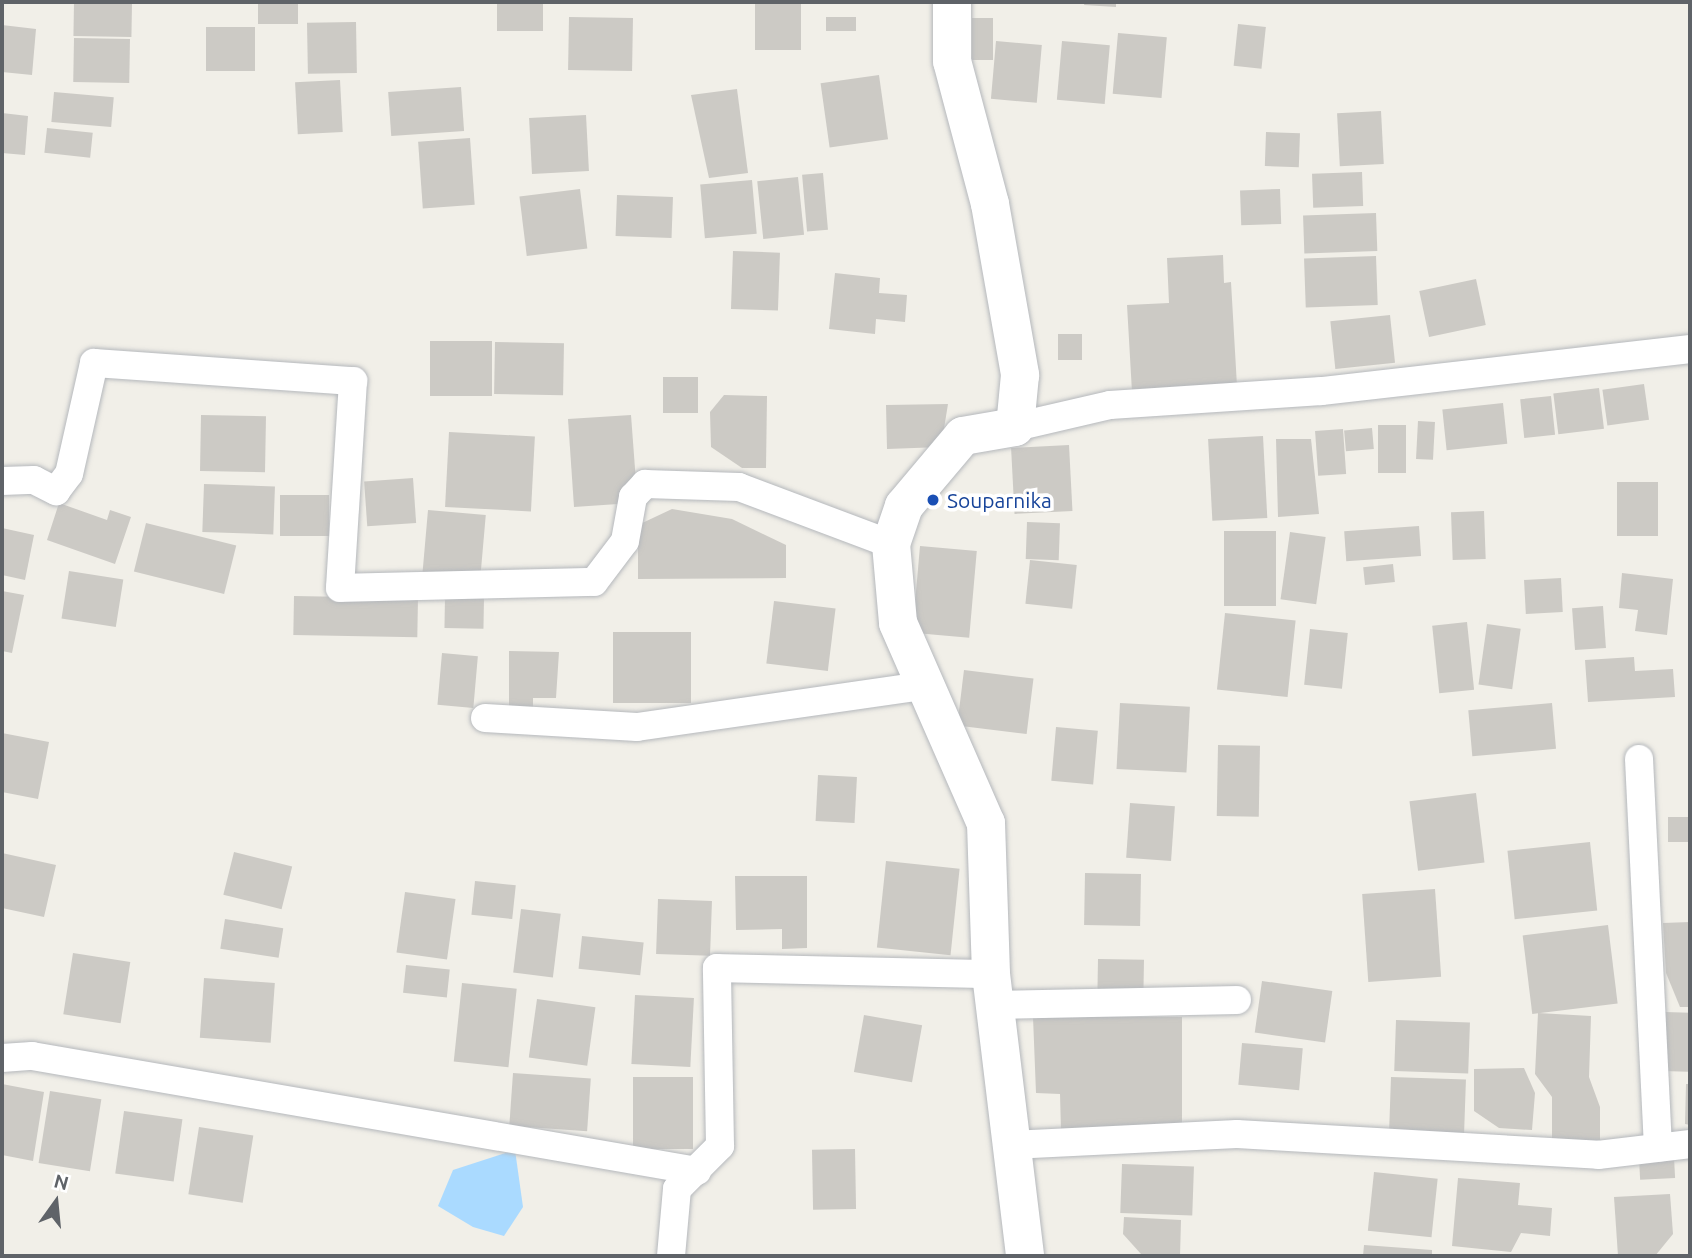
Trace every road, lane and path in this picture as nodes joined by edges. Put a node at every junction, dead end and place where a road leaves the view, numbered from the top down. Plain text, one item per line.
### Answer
1 (952, 2) edge
2 (1690, 349) edge
3 (1015, 427) junction
4 (2, 481) edge
5 (891, 544) junction
6 (930, 685) junction
7 (485, 718) dead end
8 (1639, 758) dead end
9 (993, 990) junction
10 (1237, 1000) dead end
11 (2, 1058) edge
12 (1690, 1144) edge
13 (1011, 1145) junction
14 (1658, 1148) junction
15 (697, 1171) junction
16 (671, 1256) edge
17 (1025, 1256) edge

1 - 3 main road
2 - 3 street
3 - 5 main road
4 - 5 street
5 - 6 main road
6 - 7 street
6 - 9 main road
8 - 14 street
9 - 10 street
9 - 13 main road
9 - 15 street
11 - 15 street
12 - 14 street
13 - 14 street
13 - 17 main road
15 - 16 street

